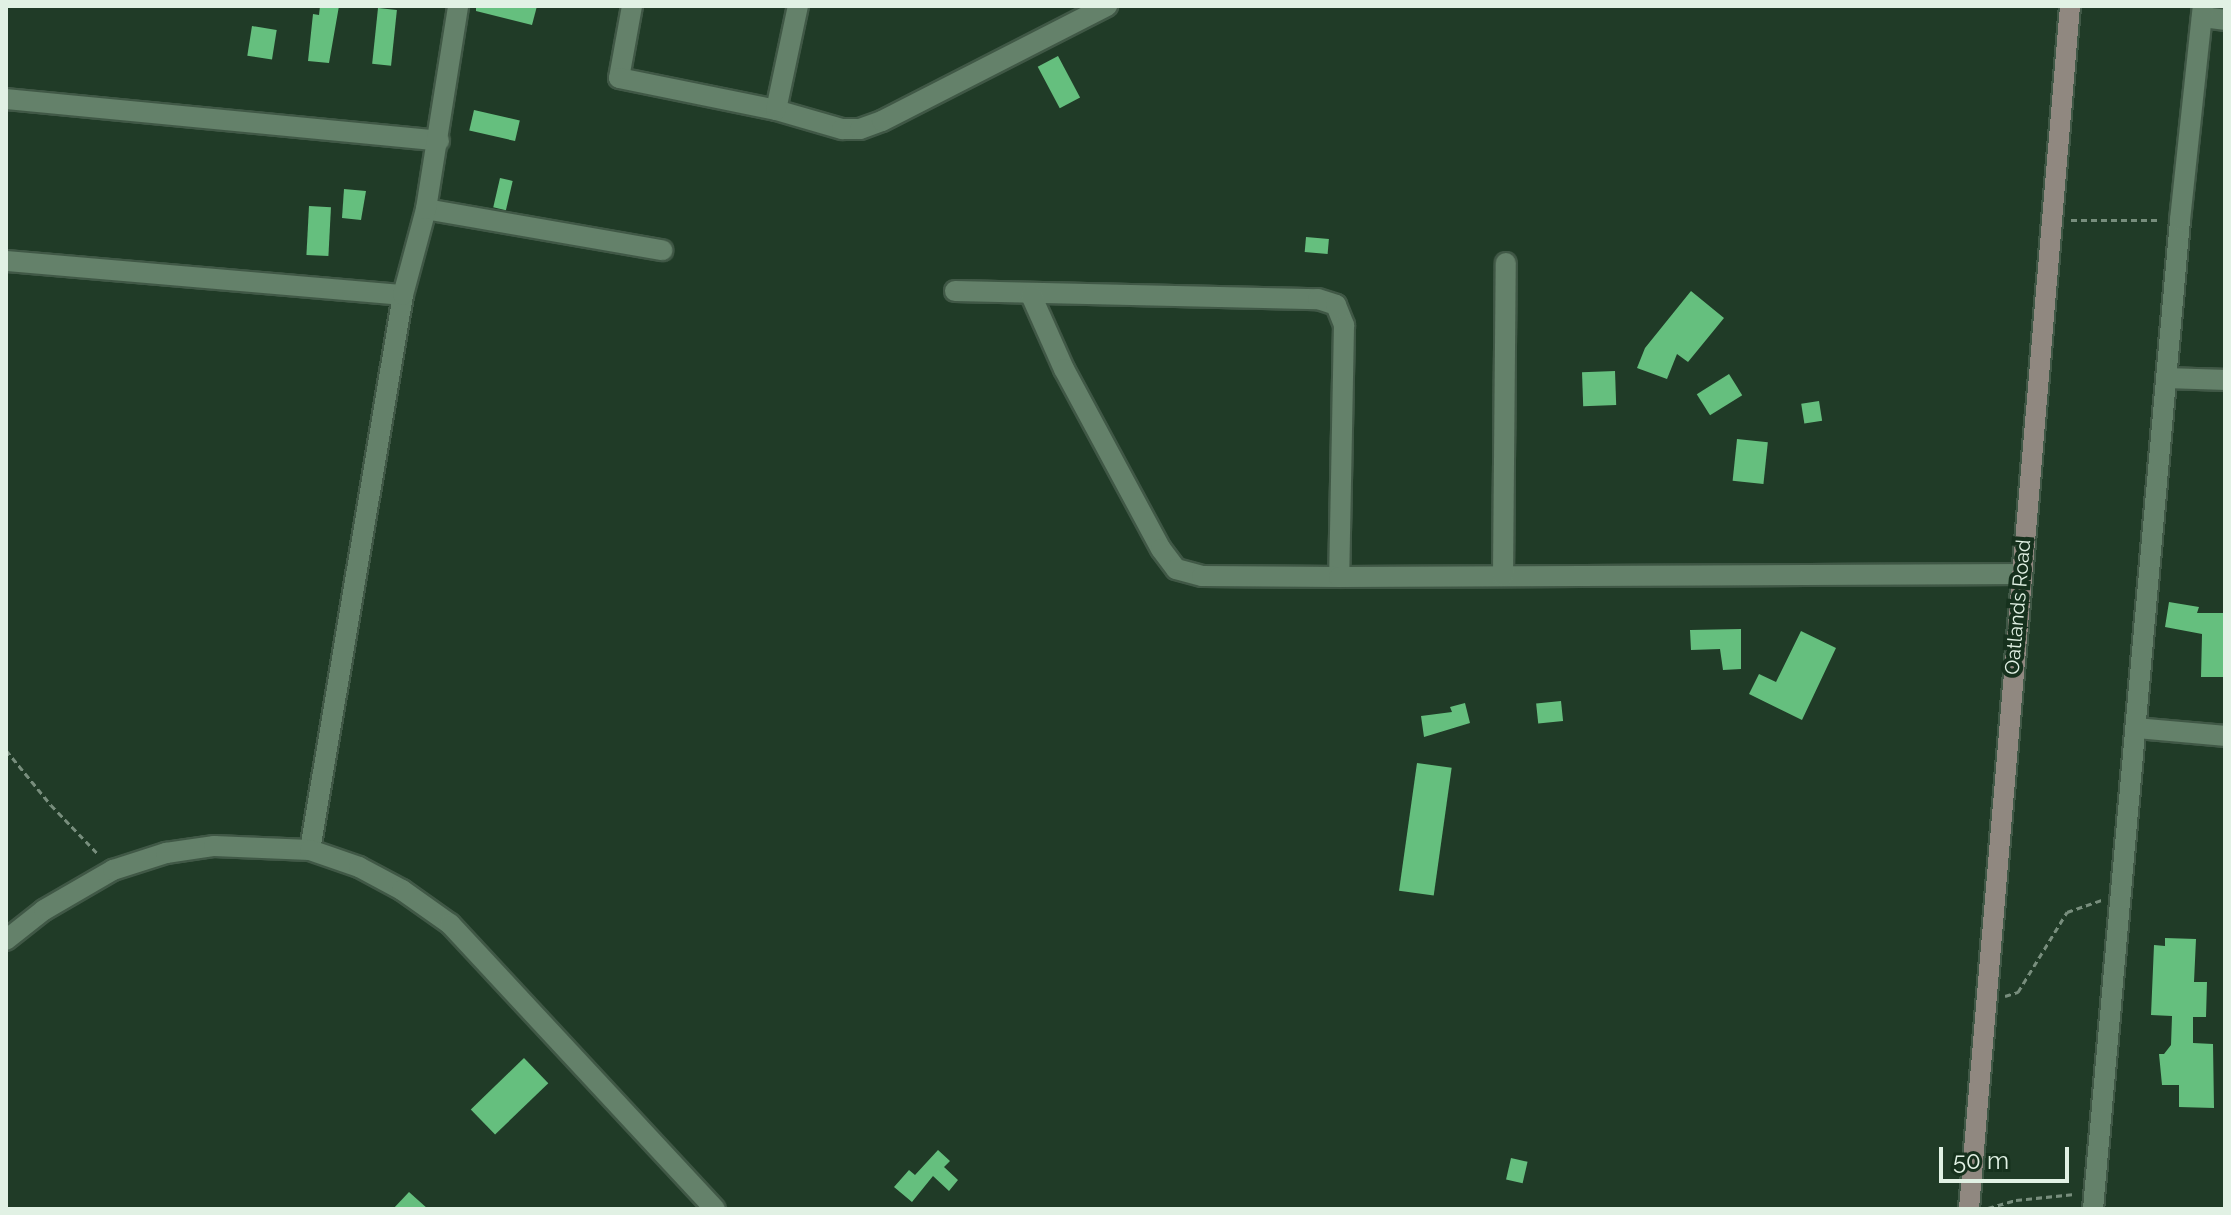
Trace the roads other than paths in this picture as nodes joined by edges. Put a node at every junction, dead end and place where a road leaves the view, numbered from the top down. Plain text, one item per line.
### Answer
1 (458, 6) edge
2 (632, 6) edge
3 (798, 6) edge
4 (1107, 6) edge
5 (2070, 6) edge
6 (2202, 12) edge
7 (2225, 20) edge
8 (6, 99) edge
9 (776, 110) junction
10 (439, 141) junction
11 (426, 209) junction
12 (662, 250) dead end
13 (6, 261) edge
14 (1506, 263) dead end
15 (955, 291) dead end
16 (403, 295) junction
17 (1031, 295) junction
18 (2168, 378) junction
19 (2225, 380) edge
20 (2021, 574) junction
21 (1503, 576) junction
22 (1339, 577) junction
23 (2136, 728) junction
24 (2225, 736) edge
25 (310, 850) junction
26 (6, 940) edge
27 (2094, 1201) edge
28 (715, 1209) edge
29 (1969, 1209) edge

1 - 10 street
2 - 9 street
3 - 9 street
4 - 9 street
5 - 20 street, Oatlands Road
6 - 7 street
6 - 18 street
8 - 10 street
10 - 11 street
11 - 12 street
11 - 16 street
13 - 16 street
14 - 21 street
15 - 17 street
16 - 25 street
17 - 22 street
17 - 22 street
18 - 19 street
18 - 23 street
20 - 21 street
20 - 29 street, Oatlands Road
21 - 22 street
23 - 24 street
23 - 27 street
25 - 26 street
25 - 28 street

